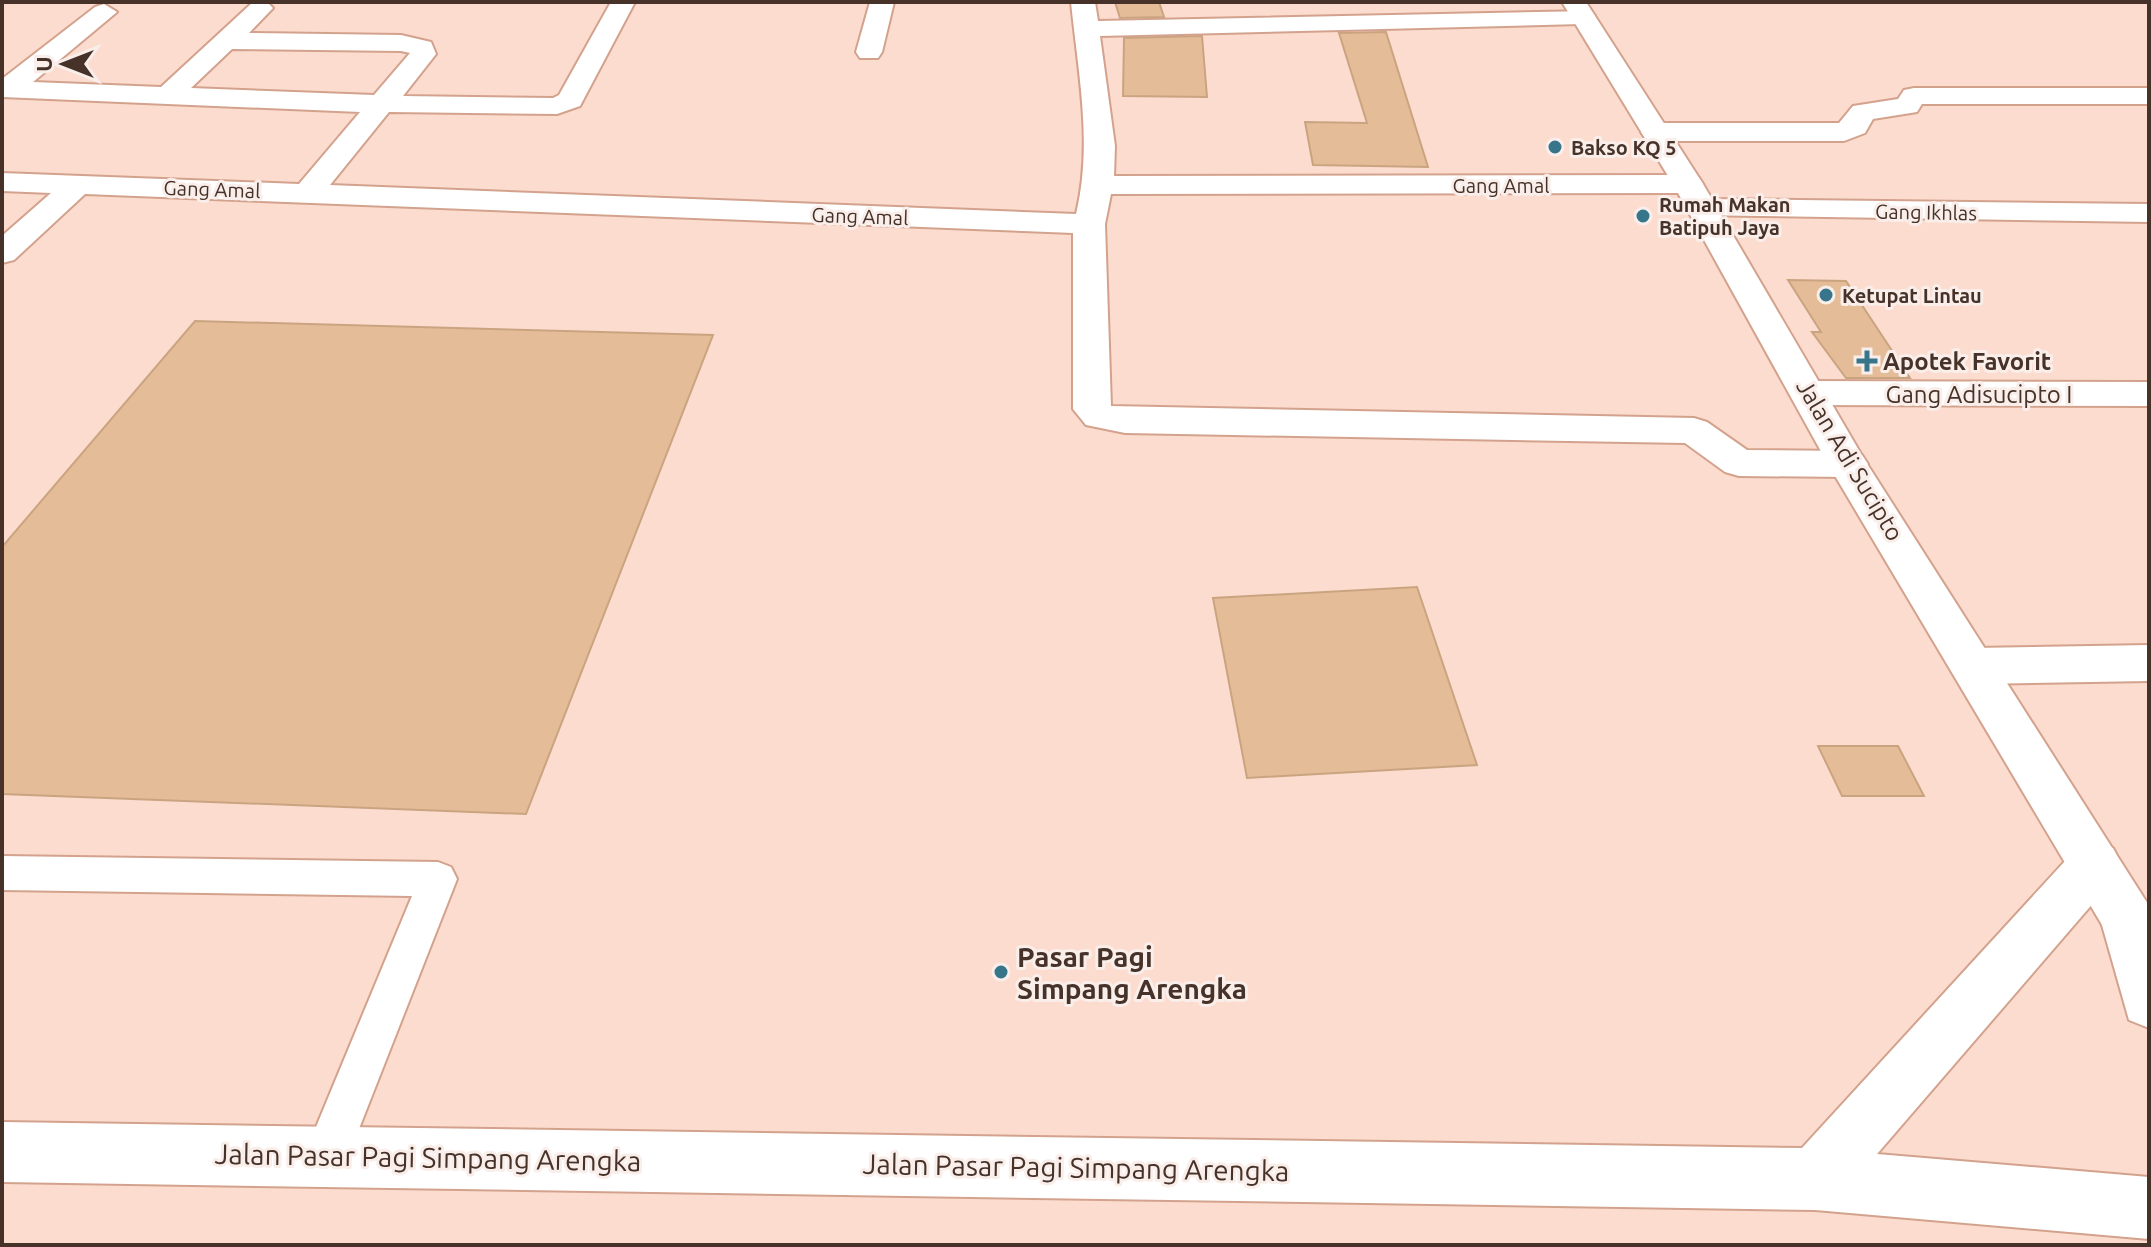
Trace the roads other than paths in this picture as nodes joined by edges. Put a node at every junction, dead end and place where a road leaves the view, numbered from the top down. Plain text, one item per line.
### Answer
1 (623, 2) edge
2 (882, 2) edge
3 (261, 8) dead end
4 (1578, 9) edge
5 (104, 12) dead end
6 (1085, 16) edge
7 (226, 41) junction
8 (869, 52) dead end
9 (5, 89) edge
10 (168, 95) junction
11 (2149, 96) edge
12 (380, 104) junction
13 (1655, 132) junction
14 (2, 182) edge
15 (79, 184) junction
16 (1098, 185) junction
17 (308, 193) junction
18 (1695, 196) junction
19 (2149, 213) edge
20 (1089, 224) junction
21 (2, 253) edge
22 (1810, 393) junction
23 (2149, 394) edge
24 (1848, 464) junction
25 (2149, 663) edge
26 (1973, 666) junction
27 (2095, 864) junction
28 (2, 873) edge
29 (2138, 930) edge
30 (2149, 1001) edge
31 (2, 1152) edge
32 (326, 1156) junction
33 (1815, 1179) junction
34 (2149, 1208) edge

1 - 12 street
2 - 8 street
3 - 7 street
4 - 6 street
4 - 13 street, Jalan Adi Sucipto
5 - 9 street
6 - 16 street
7 - 10 street
7 - 12 street
9 - 10 street
10 - 12 street
11 - 13 street
12 - 17 street
13 - 18 street, Jalan Adi Sucipto
14 - 15 street, Gang Amal
15 - 17 street, Gang Amal
15 - 21 street
16 - 18 street, Gang Amal
16 - 20 street
17 - 20 street, Gang Amal
18 - 19 street, Gang Ikhlas
18 - 22 street, Jalan Adi Sucipto
20 - 24 street
22 - 23 street, Gang Adisucipto I
22 - 24 street, Jalan Adi Sucipto
24 - 26 street, Jalan Adi Sucipto
25 - 26 street
26 - 27 street, Jalan Adi Sucipto
27 - 29 street, Jalan Adi Sucipto
27 - 33 street
28 - 32 lane
29 - 30 street, Jalan Adi Sucipto
31 - 32 street, Jalan Pasar Pagi Simpang Arengka
32 - 33 street, Jalan Pasar Pagi Simpang Arengka
33 - 34 street, Jalan Pasar Pagi Simpang Arengka

